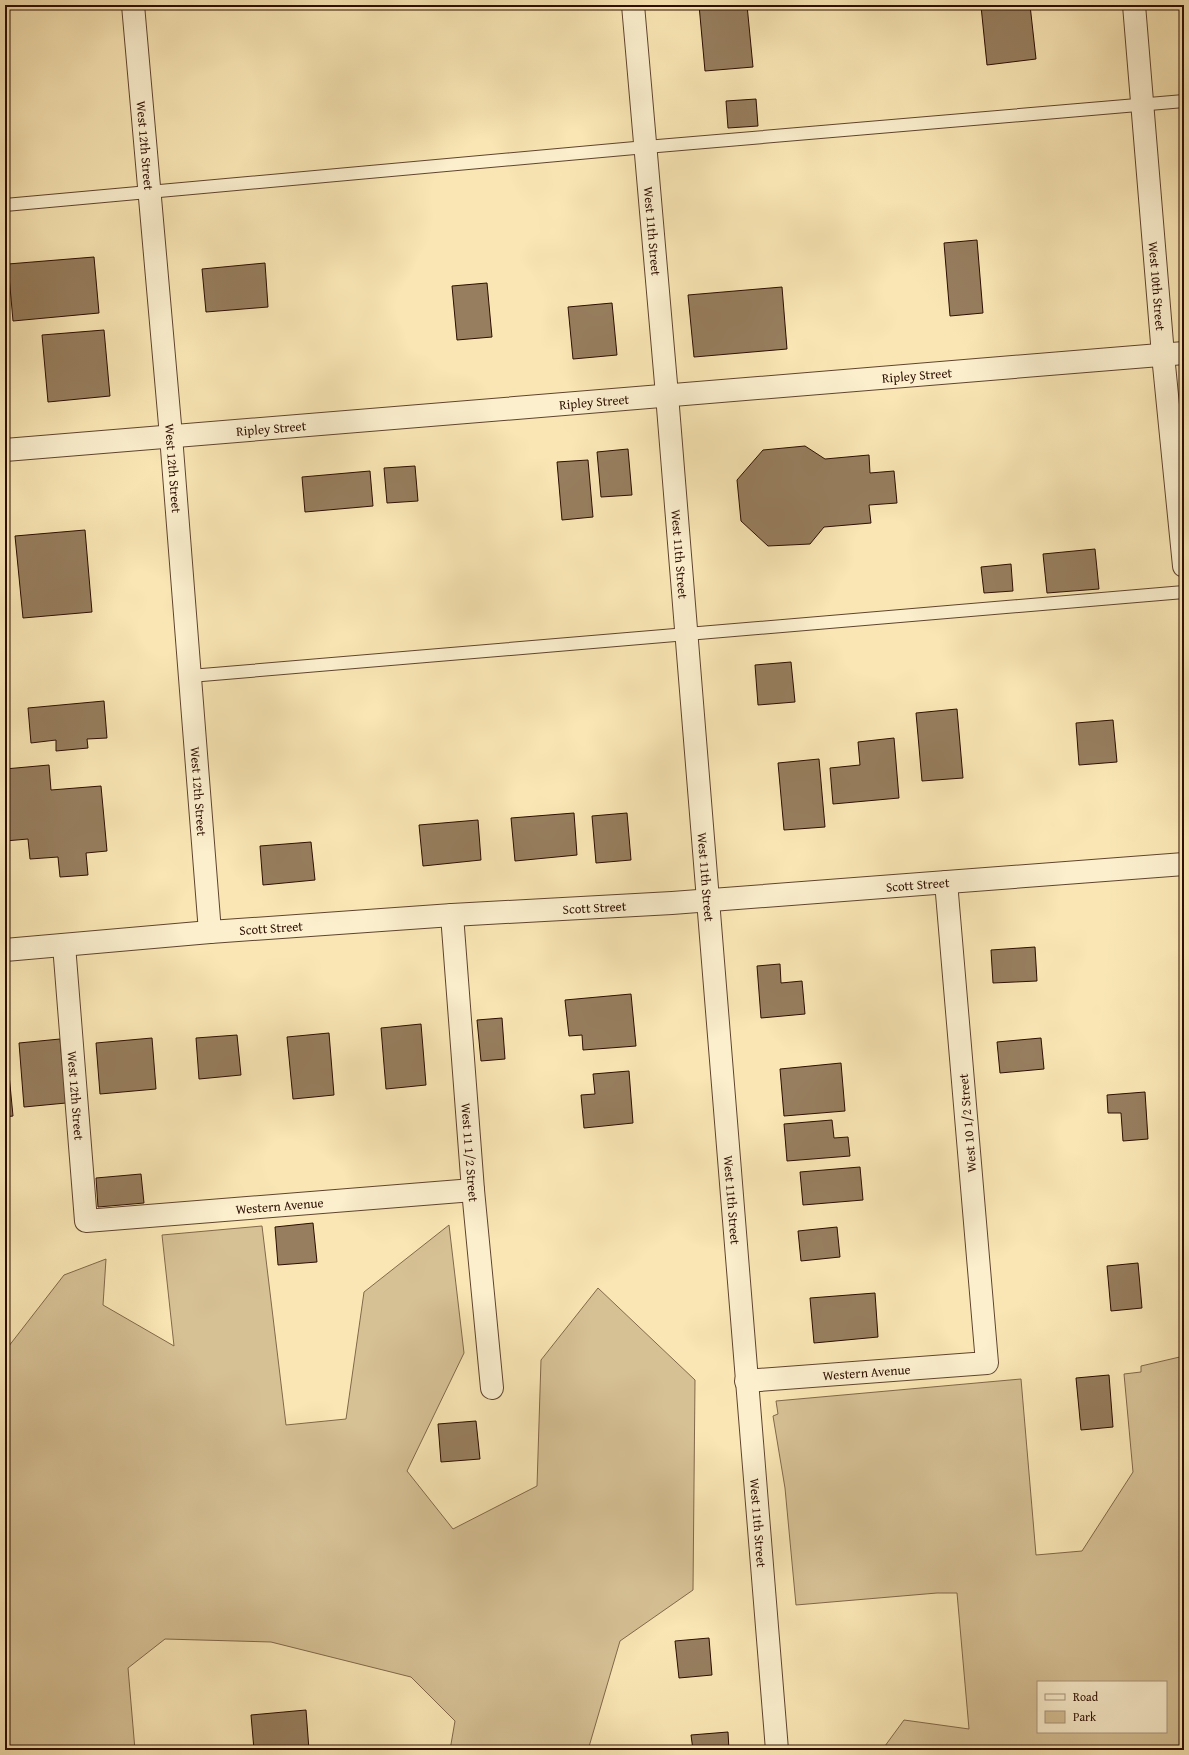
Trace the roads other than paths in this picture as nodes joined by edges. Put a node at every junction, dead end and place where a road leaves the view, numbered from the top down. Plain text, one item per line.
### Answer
1 (133, 5) edge
2 (633, 5) edge
3 (1134, 5) edge
4 (1184, 101) edge
5 (1144, 105) junction
6 (646, 147) junction
7 (149, 193) junction
8 (5, 205) edge
9 (1174, 354) edge
10 (667, 395) junction
11 (171, 436) junction
12 (5, 450) edge
13 (1184, 566) edge
14 (1184, 592) edge
15 (686, 635) junction
16 (190, 676) junction
17 (1184, 864) edge
18 (946, 882) junction
19 (708, 899) junction
20 (452, 915) junction
21 (210, 932) junction
22 (64, 945) junction
23 (5, 950) edge
24 (472, 1190) junction
25 (86, 1221) joint
26 (987, 1363) joint
27 (746, 1381) junction
28 (492, 1388) dead end
29 (777, 1750) edge

1 - 7 street, West 12th Street
2 - 6 street, West 11th Street
3 - 5 street, West 10th Street
4 - 5 lane
5 - 6 lane
5 - 9 street, West 10th Street
6 - 7 lane
6 - 10 street, West 11th Street
7 - 8 lane
7 - 11 street, West 12th Street
9 - 10 street, Ripley Street
9 - 13 street, West 10th Street
10 - 11 street, Ripley Street
10 - 15 street, West 11th Street
11 - 12 street, Ripley Street
11 - 16 street, West 12th Street
14 - 15 lane
15 - 16 lane
15 - 19 street, West 11th Street
16 - 21 street, West 12th Street
17 - 18 street, Scott Street
18 - 19 street, Scott Street
18 - 26 street, West 10 1/2 Street
19 - 20 street, Scott Street
19 - 27 street, West 11th Street
20 - 21 street, Scott Street
20 - 24 street, West 11 1/2 Street
21 - 22 street, Scott Street
22 - 23 street, Scott Street
22 - 25 street, West 12th Street
24 - 25 street, Western Avenue
24 - 28 street, West 11 1/2 Street
26 - 27 street, Western Avenue
27 - 29 street, West 11th Street

